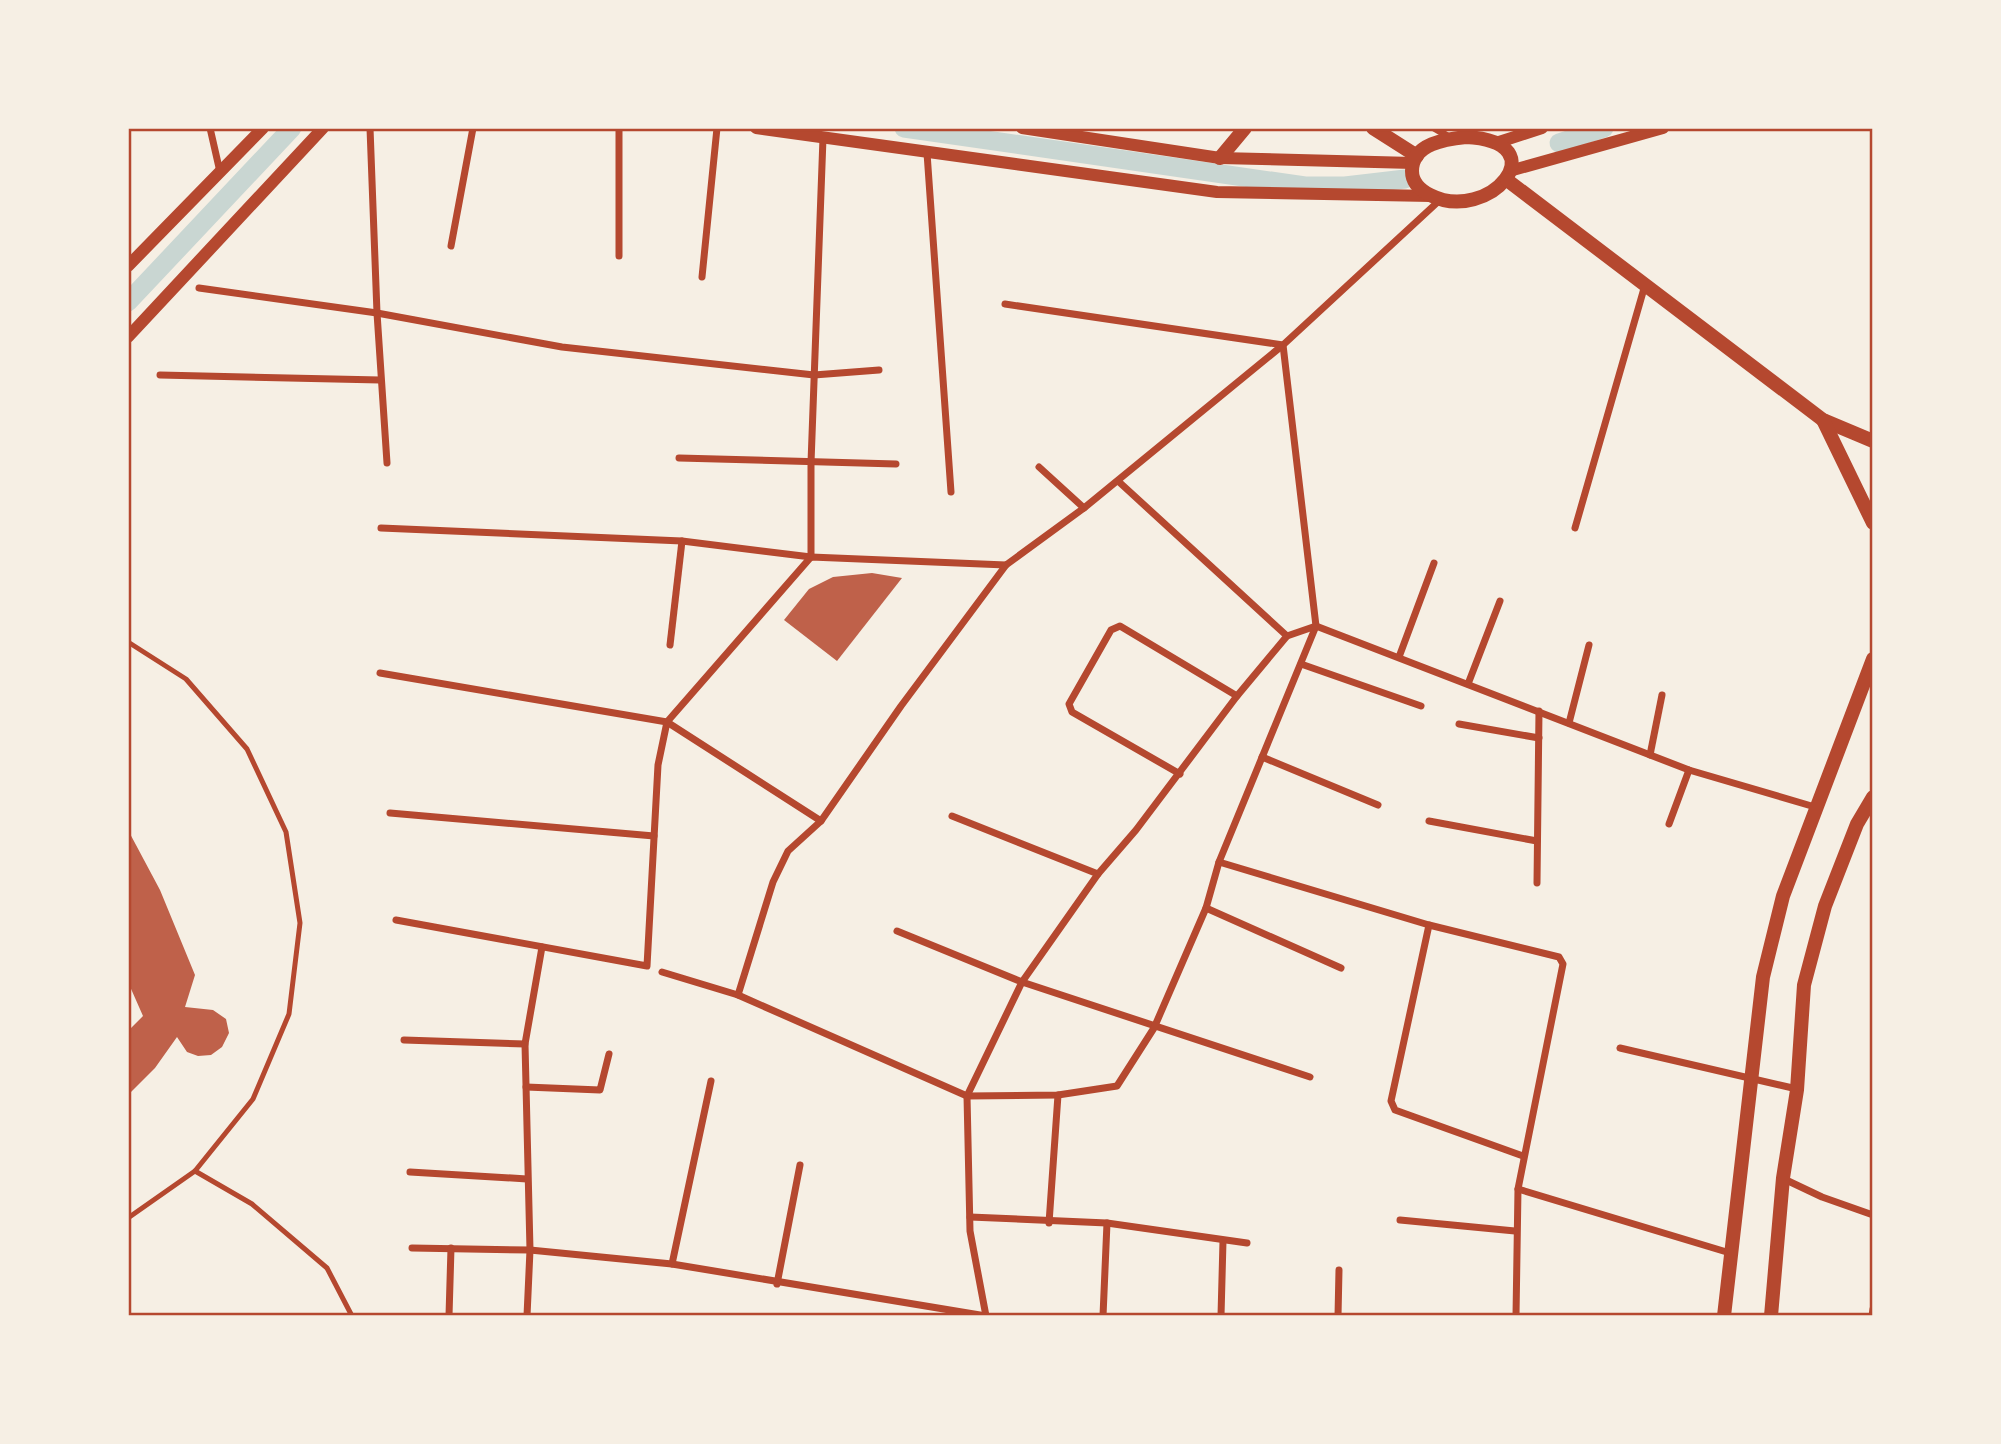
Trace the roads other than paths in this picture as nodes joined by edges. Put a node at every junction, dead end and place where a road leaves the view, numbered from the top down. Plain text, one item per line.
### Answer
1 (210, 128) edge
2 (263, 128) edge
3 (323, 128) edge
4 (370, 128) edge
5 (473, 128) edge
6 (619, 128) edge
7 (717, 128) edge
8 (756, 128) edge
9 (1022, 128) edge
10 (1245, 128) edge
11 (1373, 128) edge
12 (1434, 128) edge
13 (1542, 128) edge
14 (1663, 128) edge
15 (1464, 134) edge
16 (823, 138) junction
17 (1499, 142) junction
18 (927, 153) junction
19 (1220, 158) junction
20 (1415, 160) junction
21 (220, 172) junction
22 (1510, 175) junction
23 (1436, 198) junction
24 (451, 246) dead end
25 (619, 257) dead end
26 (128, 267) edge
27 (702, 277) dead end
28 (1645, 285) junction
29 (199, 288) dead end
30 (1005, 304) dead end
31 (377, 313) junction
32 (128, 337) edge
33 (1283, 345) junction
34 (879, 370) dead end
35 (160, 375) dead end
36 (814, 375) junction
37 (380, 380) junction
38 (1823, 420) junction
39 (1873, 441) edge
40 (679, 458) dead end
41 (387, 463) dead end
42 (811, 463) junction
43 (896, 464) dead end
44 (1039, 467) dead end
45 (1118, 481) junction
46 (951, 492) dead end
47 (1084, 508) junction
48 (1873, 523) edge
49 (381, 528) dead end
50 (1575, 528) dead end
51 (682, 541) junction
52 (811, 557) junction
53 (1434, 563) dead end
54 (1006, 565) junction
55 (1500, 601) dead end
56 (1316, 626) junction
57 (1287, 636) junction
58 (128, 642) edge
59 (670, 645) dead end
60 (1588, 645) dead end
61 (1399, 657) junction
62 (1873, 659) edge
63 (1301, 664) junction
64 (380, 673) dead end
65 (1468, 684) junction
66 (1662, 695) dead end
67 (1237, 696) junction
68 (1421, 706) dead end
69 (1539, 711) junction
70 (667, 722) junction
71 (1569, 723) junction
72 (1459, 724) dead end
73 (1539, 738) junction
74 (1650, 755) junction
75 (1262, 757) junction
76 (1689, 770) junction
77 (1180, 774) junction
78 (1873, 797) edge
79 (1378, 805) dead end
80 (1815, 807) junction
81 (390, 813) dead end
82 (952, 816) dead end
83 (821, 821) junction
84 (1429, 821) dead end
85 (1669, 824) dead end
86 (654, 836) junction
87 (1537, 841) junction
88 (1219, 862) junction
89 (1098, 874) junction
90 (1537, 883) dead end
91 (1206, 908) junction
92 (396, 920) dead end
93 (1429, 925) junction
94 (897, 931) dead end
95 (542, 947) junction
96 (1341, 968) dead end
97 (662, 972) dead end
98 (1022, 982) junction
99 (738, 995) junction
100 (1154, 1028) junction
101 (404, 1040) dead end
102 (525, 1044) junction
103 (1620, 1048) dead end
104 (608, 1054) dead end
105 (1310, 1077) dead end
106 (1751, 1079) junction
107 (711, 1081) dead end
108 (526, 1087) junction
109 (1797, 1090) junction
110 (1058, 1095) junction
111 (967, 1096) junction
112 (1522, 1156) junction
113 (800, 1165) dead end
114 (195, 1171) junction
115 (410, 1172) dead end
116 (1783, 1178) junction
117 (527, 1179) junction
118 (1518, 1189) junction
119 (1873, 1215) edge
120 (128, 1217) edge
121 (970, 1217) junction
122 (1400, 1220) dead end
123 (1049, 1223) junction
124 (1107, 1223) junction
125 (1515, 1231) junction
126 (1223, 1241) junction
127 (1247, 1243) dead end
128 (411, 1248) dead end
129 (451, 1248) junction
130 (530, 1250) junction
131 (1730, 1253) junction
132 (672, 1264) junction
133 (1339, 1270) dead end
134 (778, 1284) junction
135 (1873, 1309) edge
136 (352, 1316) edge
137 (449, 1316) edge
138 (527, 1316) edge
139 (986, 1316) edge
140 (1103, 1316) edge
141 (1221, 1316) edge
142 (1338, 1316) edge
143 (1516, 1316) edge
144 (1724, 1316) edge
145 (1771, 1316) edge
146 (1872, 1316) edge

1 - 21 street
2 - 21 street
3 - 32 street
4 - 31 street
5 - 24 street
6 - 25 street
7 - 27 street
8 - 16 street
9 - 19 street
10 - 19 main road
11 - 20 main road
12 - 15 street
13 - 17 street
14 - 22 street
15 - 17 main road
15 - 20 main road
16 - 18 street
16 - 36 street
17 - 22 main road
18 - 23 street
18 - 46 street
19 - 20 street
20 - 23 main road
21 - 26 street
22 - 23 main road
22 - 28 main road
23 - 33 street
28 - 38 main road
28 - 50 street
29 - 31 street
30 - 33 street
31 - 36 street
31 - 37 street
33 - 45 street
33 - 56 street
34 - 36 street
35 - 37 street
36 - 42 street
37 - 41 street
38 - 39 main road
38 - 48 main road
40 - 42 street
42 - 43 street
42 - 52 street
44 - 47 street
45 - 47 street
45 - 57 street
47 - 54 street
49 - 51 street
51 - 52 street
51 - 59 street
52 - 54 street
52 - 70 street
53 - 61 street
54 - 83 street
55 - 65 street
56 - 57 street
56 - 61 street
56 - 63 street
57 - 67 street
58 - 114 lane
60 - 71 street
61 - 65 street
62 - 80 main road
63 - 68 street
63 - 75 street
64 - 70 street
65 - 69 street
66 - 74 street
67 - 77 street
67 - 77 street
69 - 71 street
69 - 73 street
70 - 83 street
70 - 86 street
71 - 74 street
72 - 73 street
73 - 87 street
74 - 76 street
75 - 79 street
75 - 88 street
76 - 80 street
76 - 85 street
77 - 89 street
78 - 109 main road
80 - 106 main road
81 - 86 street
82 - 89 street
83 - 99 street
84 - 87 street
86 - 95 street
87 - 90 street
88 - 91 street
88 - 93 street
89 - 98 street
91 - 96 street
91 - 100 street
92 - 95 street
93 - 112 street
93 - 112 street
94 - 98 street
95 - 102 street
97 - 99 street
98 - 100 street
98 - 111 street
99 - 111 street
100 - 105 street
100 - 110 street
101 - 102 street
102 - 108 street
103 - 106 street
104 - 108 street
106 - 109 street
106 - 131 main road
107 - 132 street
108 - 117 street
109 - 116 main road
110 - 111 street
110 - 123 street
111 - 121 street
112 - 118 street
113 - 134 street
114 - 120 lane
114 - 136 lane
115 - 117 street
116 - 119 street
116 - 145 main road
117 - 130 street
118 - 125 street
118 - 131 street
121 - 123 street
121 - 139 street
122 - 125 street
123 - 124 street
124 - 126 street
124 - 140 street
125 - 143 street
126 - 127 street
126 - 141 street
128 - 129 street
129 - 130 street
129 - 137 street
130 - 132 street
130 - 138 street
131 - 144 main road
132 - 134 street
133 - 142 street
134 - 139 street
135 - 146 street

